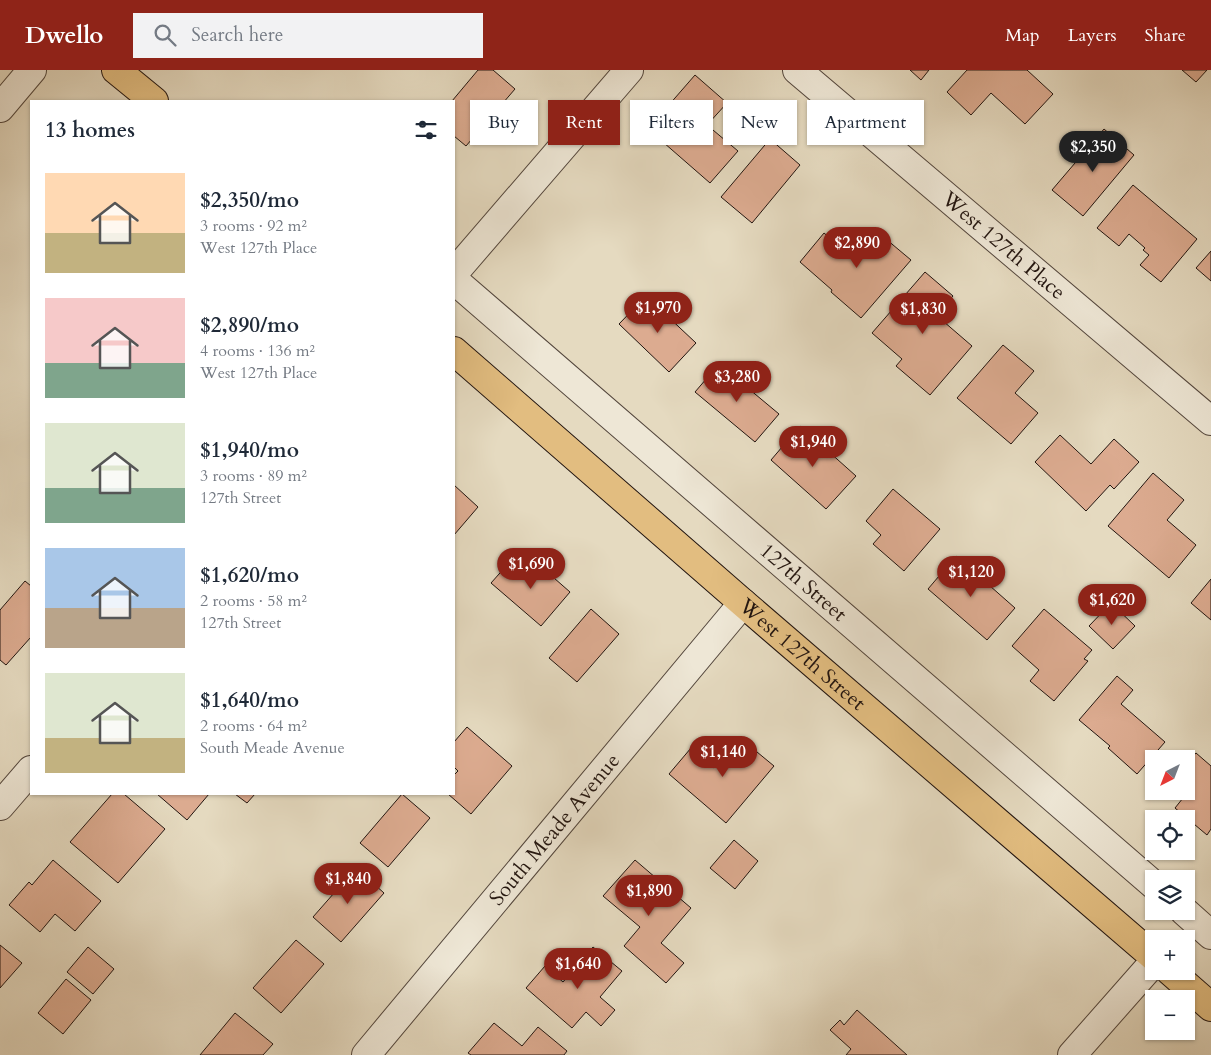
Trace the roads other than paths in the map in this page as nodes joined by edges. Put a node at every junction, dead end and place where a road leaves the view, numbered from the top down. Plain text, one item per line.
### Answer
1 (32, 70) edge
2 (116, 70) edge
3 (629, 70) edge
4 (797, 70) edge
5 (153, 100) edge
6 (0, 108) edge
7 (455, 272) edge
8 (455, 281) edge
9 (455, 352) edge
10 (1211, 421) edge
11 (743, 603) junction
12 (30, 771) edge
13 (0, 806) edge
14 (1145, 878) edge
15 (1194, 920) edge
16 (1211, 935) edge
17 (1145, 949) edge
18 (1145, 972) edge
19 (1180, 980) edge
20 (1211, 1007) edge
21 (366, 1055) edge
22 (1072, 1055) edge

1 - 6 street
2 - 5 main road
3 - 7 street
4 - 10 street, West 127th Place
8 - 14 street, 127th Street
9 - 11 main road, West 127th Street
11 - 17 main road, West 127th Street
11 - 21 street, South Meade Avenue
12 - 13 street
15 - 16 street
18 - 22 street
19 - 20 main road

